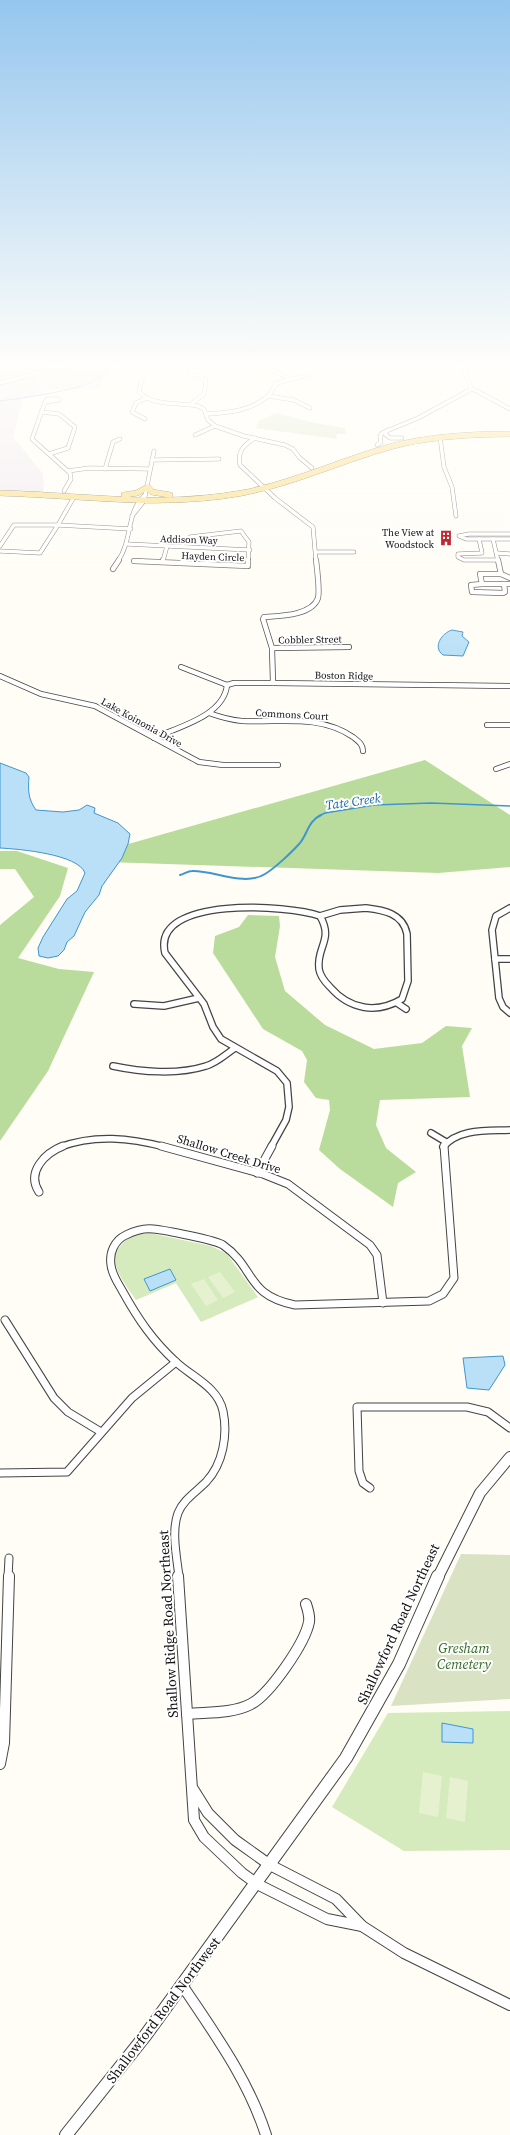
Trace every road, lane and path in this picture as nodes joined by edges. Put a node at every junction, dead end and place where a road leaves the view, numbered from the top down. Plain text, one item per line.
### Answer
1 (61, 465) edge
2 (106, 465) edge
3 (151, 465) edge
4 (241, 465) edge
5 (308, 465) edge
6 (322, 465) edge
7 (341, 465) edge
8 (444, 465) edge
9 (105, 468) junction
10 (312, 468) junction
11 (150, 469) junction
12 (68, 471) junction
13 (259, 484) junction
14 (148, 487) junction
15 (0, 488) edge
16 (266, 489) junction
17 (64, 491) junction
18 (0, 493) edge
19 (172, 495) junction
20 (74, 497) junction
21 (122, 497) junction
22 (144, 498) junction
23 (137, 500) junction
24 (132, 508) junction
25 (132, 516) junction
26 (456, 516) dead end
27 (58, 525) junction
28 (130, 529) junction
29 (510, 534) edge
30 (206, 535) junction
31 (190, 537) dead end
32 (479, 539) junction
33 (493, 539) junction
34 (510, 539) edge
35 (127, 544) junction
36 (0, 546) edge
37 (167, 546) junction
38 (206, 548) junction
39 (250, 550) junction
40 (0, 552) edge
41 (316, 552) junction
42 (354, 552) dead end
43 (497, 554) junction
44 (510, 554) edge
45 (498, 560) junction
46 (134, 561) dead end
47 (163, 562) junction
48 (113, 569) dead end
49 (501, 574) junction
50 (510, 578) edge
51 (482, 584) junction
52 (504, 584) junction
53 (510, 584) edge
54 (349, 647) dead end
55 (272, 648) junction
56 (181, 667) dead end
57 (0, 676) edge
58 (273, 682) junction
59 (227, 685) junction
60 (510, 686) edge
61 (209, 713) junction
62 (487, 725) dead end
63 (510, 725) edge
64 (154, 738) junction
65 (363, 751) dead end
66 (510, 764) edge
67 (278, 765) dead end
68 (496, 769) dead end
69 (510, 908) edge
70 (320, 916) junction
71 (495, 959) junction
72 (510, 959) edge
73 (199, 998) junction
74 (397, 1003) junction
75 (134, 1004) dead end
76 (406, 1009) dead end
77 (510, 1013) edge
78 (235, 1048) junction
79 (113, 1066) dead end
80 (510, 1130) edge
81 (431, 1133) dead end
82 (446, 1142) junction
83 (257, 1173) junction
84 (39, 1192) dead end
85 (383, 1303) junction
86 (5, 1320) dead end
87 (176, 1362) junction
88 (510, 1428) edge
89 (101, 1432) junction
90 (510, 1457) edge
91 (0, 1473) edge
92 (370, 1488) dead end
93 (9, 1558) dead end
94 (306, 1604) dead end
95 (3, 1701) edge
96 (187, 1714) junction
97 (0, 1764) edge
98 (193, 1789) junction
99 (270, 1865) junction
100 (257, 1884) junction
101 (362, 1926) junction
102 (182, 1985) junction
103 (510, 2005) edge
104 (66, 2135) edge
105 (266, 2135) edge

1 - 12 street
2 - 9 street
3 - 11 street
4 - 13 street
5 - 10 street
6 - 10 main road
7 - 16 main road
8 - 26 street
9 - 11 street
9 - 12 street
10 - 13 main road
11 - 14 street
12 - 17 street
13 - 16 street
13 - 19 main road
14 - 19 main road
14 - 21 main road
14 - 22 street
15 - 17 main road
16 - 22 main road
16 - 41 street
17 - 21 main road
18 - 20 main road
19 - 22 main road
20 - 21 main road
20 - 27 street
21 - 22 main road
21 - 23 main road
21 - 24 main road
22 - 23 main road
22 - 25 street
23 - 24 street
24 - 25 street
25 - 28 street
27 - 28 street
27 - 36 street
27 - 40 street
28 - 35 street
29 - 32 street
30 - 31 street, Hayden Circle
30 - 38 street
30 - 39 street, Hayden Circle
32 - 33 street
32 - 45 street
33 - 34 street
33 - 43 street
35 - 37 street, Addison Way
35 - 48 street
37 - 38 street, Addison Way
37 - 47 street
38 - 39 street, Addison Way
39 - 47 street, Hayden Circle
41 - 42 street
41 - 55 street
43 - 44 street
43 - 45 street
45 - 49 street
46 - 47 street, Hayden Circle
49 - 50 street
49 - 51 street
51 - 52 street
51 - 52 street
52 - 53 street
54 - 55 street, Cobbler Street
55 - 58 street
56 - 59 street, Boston Ridge
57 - 64 street, Lake Koinonia Drive
58 - 59 street, Boston Ridge
58 - 60 street, Boston Ridge
59 - 61 street
61 - 64 street
61 - 65 street, Commons Court
62 - 63 street
64 - 67 street, Lake Koinonia Drive
66 - 68 street
69 - 71 street
70 - 73 street
70 - 74 street
70 - 74 street
71 - 72 street
71 - 77 street
73 - 75 street
73 - 78 street
74 - 76 street
78 - 79 street
78 - 83 street
80 - 82 street
81 - 82 street
82 - 85 street, Shallow Ridge Road Northeast
83 - 84 street, Shallow Creek Drive
83 - 85 street, Shallow Creek Drive
85 - 87 street, Shallow Ridge Road Northeast
86 - 89 street
87 - 89 street
87 - 96 street, Shallow Ridge Road Northeast
88 - 92 street
89 - 91 street
90 - 99 street, Shallowford Road Northeast
93 - 95 street
94 - 96 street
95 - 97 street
96 - 98 street, Shallow Ridge Road Northeast
98 - 99 street, Shallow Ridge Road Northeast
98 - 100 street, Shallow Ridge Road Northeast
99 - 100 street, Shallowford Road Northeast
99 - 101 street, Shallow Ridge Road Northeast
100 - 101 street, Shallow Ridge Road Northeast
100 - 102 street, Shallowford Road Northwest
101 - 103 street
102 - 104 street, Shallowford Road Northwest
102 - 105 street

